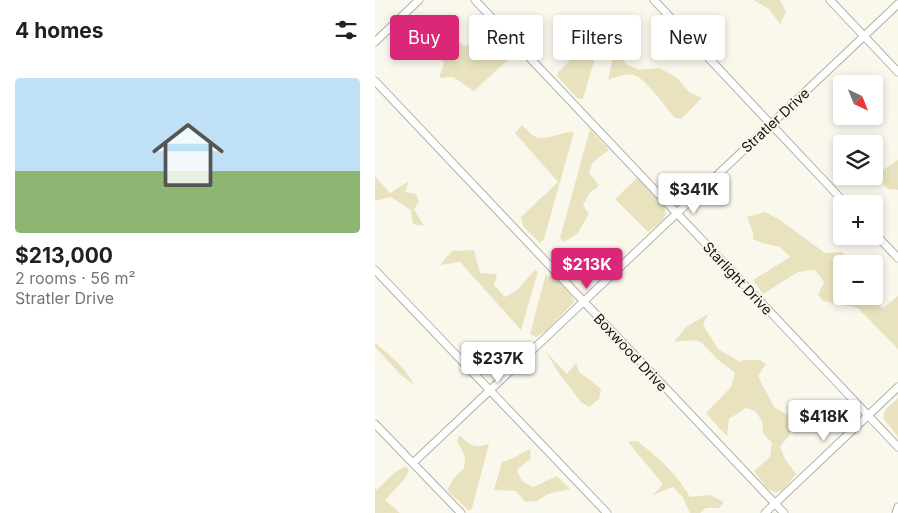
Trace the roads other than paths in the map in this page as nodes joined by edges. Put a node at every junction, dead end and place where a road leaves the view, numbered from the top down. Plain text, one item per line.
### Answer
1 (419, 0) edge
2 (475, 0) edge
3 (654, 0) edge
4 (830, 0) edge
5 (898, 4) edge
6 (864, 36) junction
7 (375, 42) edge
8 (898, 72) edge
9 (375, 81) edge
10 (770, 124) junction
11 (837, 195) edge
12 (676, 213) junction
13 (883, 242) edge
14 (898, 258) edge
15 (375, 270) edge
16 (584, 302) junction
17 (898, 388) edge
18 (490, 391) junction
19 (868, 416) junction
20 (375, 424) edge
21 (898, 447) edge
22 (413, 463) junction
23 (775, 504) junction
24 (898, 506) edge
25 (461, 513) edge
26 (607, 513) edge
27 (765, 513) edge
28 (784, 513) edge
29 (896, 513) edge

1 - 7 street
2 - 12 street, Starlight Drive
3 - 10 street
4 - 6 street
5 - 6 street, Stratler Drive
6 - 8 street
6 - 10 street, Stratler Drive
9 - 16 street, Boxwood Drive
10 - 11 street
10 - 12 street, Stratler Drive
12 - 16 street, Stratler Drive
12 - 19 street, Starlight Drive
13 - 14 street
15 - 18 street
16 - 18 street, Stratler Drive
16 - 23 street, Boxwood Drive
17 - 19 street
18 - 22 street, Stratler Drive
18 - 26 street
19 - 21 street, Starlight Drive
19 - 23 street
20 - 22 street
22 - 25 street
23 - 27 street
23 - 28 street, Boxwood Drive
24 - 29 street

